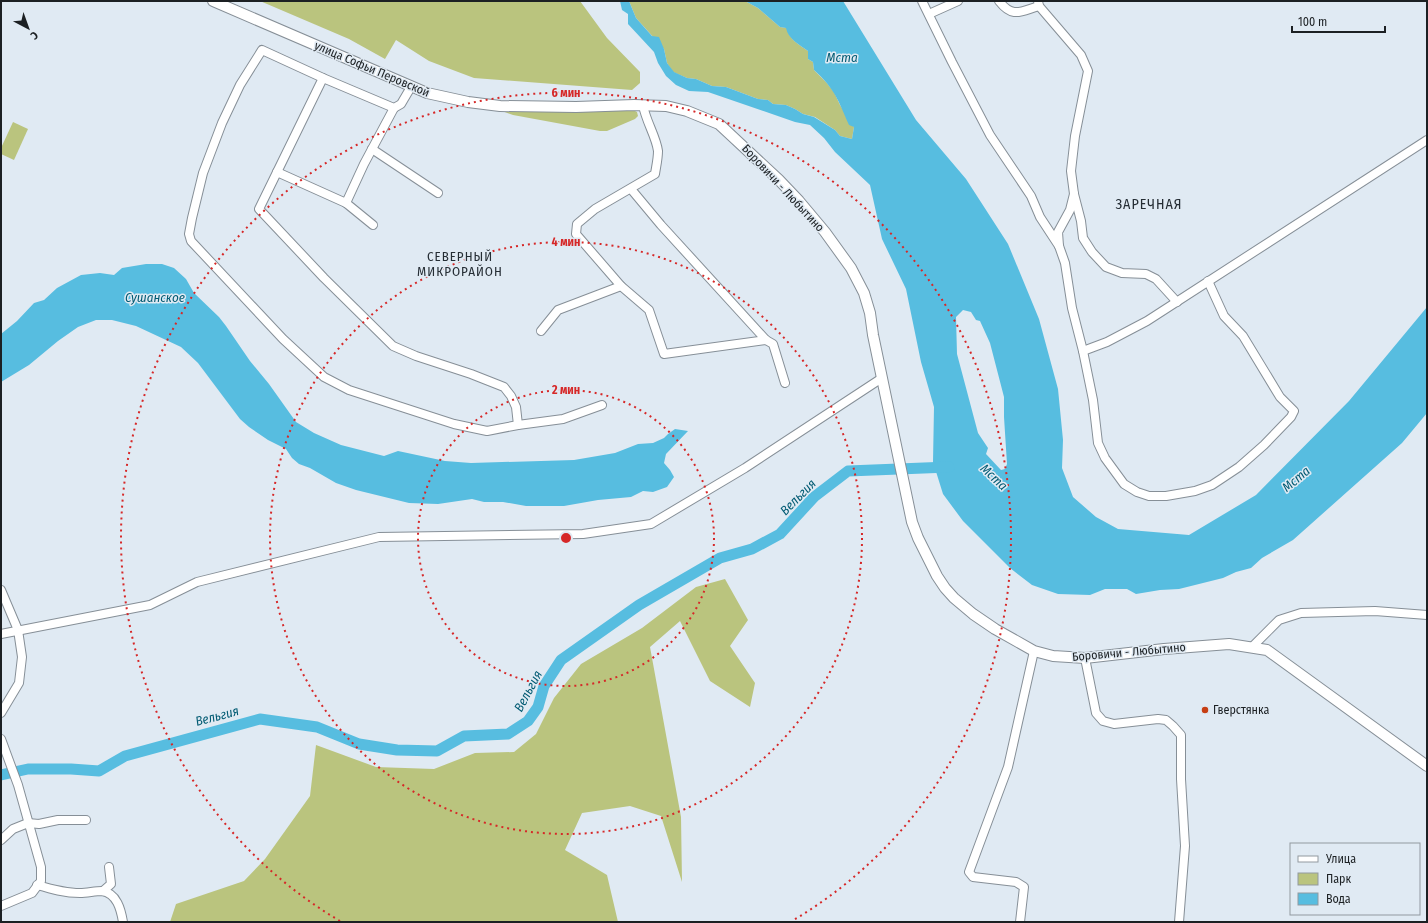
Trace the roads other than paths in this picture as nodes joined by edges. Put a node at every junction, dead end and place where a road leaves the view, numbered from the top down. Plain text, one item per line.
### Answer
1 (213, 1) edge
2 (922, 1) edge
3 (958, 1) edge
4 (1000, 1) edge
5 (1038, 4) edge
6 (929, 14) junction
7 (323, 78) junction
8 (411, 86) junction
9 (638, 105) junction
10 (394, 108) junction
11 (1427, 140) edge
12 (372, 149) junction
13 (277, 172) junction
14 (631, 189) junction
15 (438, 193) dead end
16 (1074, 194) junction
17 (346, 203) junction
18 (372, 225) dead end
19 (1059, 246) junction
20 (1208, 281) junction
21 (621, 286) junction
22 (1177, 302) junction
23 (541, 331) dead end
24 (766, 340) junction
25 (1083, 351) junction
26 (882, 378) junction
27 (785, 383) dead end
28 (602, 405) dead end
29 (518, 425) junction
30 (1, 590) edge
31 (1427, 615) edge
32 (18, 630) junction
33 (1, 634) edge
34 (1252, 647) junction
35 (1034, 651) junction
36 (1085, 658) junction
37 (1, 713) edge
38 (1, 739) edge
39 (1427, 766) edge
40 (86, 820) dead end
41 (28, 823) junction
42 (1, 840) edge
43 (109, 867) dead end
44 (38, 885) junction
45 (103, 891) junction
46 (1, 906) edge
47 (123, 922) edge
48 (1020, 922) edge
49 (1179, 922) edge

1 - 8 main road, улица Софьи Перовской
2 - 6 street
3 - 6 street
4 - 5 street
5 - 16 street
6 - 19 street
7 - 10 street
7 - 13 street
7 - 29 street
8 - 9 main road, улица Софьи Перовской
8 - 10 street
9 - 14 street
9 - 26 main road, Боровичи - Любытино
10 - 12 street
11 - 20 street
12 - 15 street
12 - 17 street
13 - 17 street
13 - 29 street
14 - 21 street
14 - 24 street
16 - 19 street
16 - 22 street
17 - 18 street
19 - 25 street
20 - 22 street
20 - 25 street
21 - 23 street
21 - 24 street
22 - 25 street
24 - 27 street
26 - 32 street
26 - 35 main road, Боровичи - Любытино
28 - 29 street
30 - 32 street
31 - 34 street
32 - 33 street
32 - 37 street
34 - 36 main road, Боровичи - Любытино
34 - 39 main road, Боровичи - Любытино
35 - 36 main road, Боровичи - Любытино
35 - 48 street
36 - 49 street
38 - 41 street
40 - 41 street
41 - 42 street
41 - 44 street
43 - 45 street
44 - 45 street
44 - 46 street
45 - 47 street

